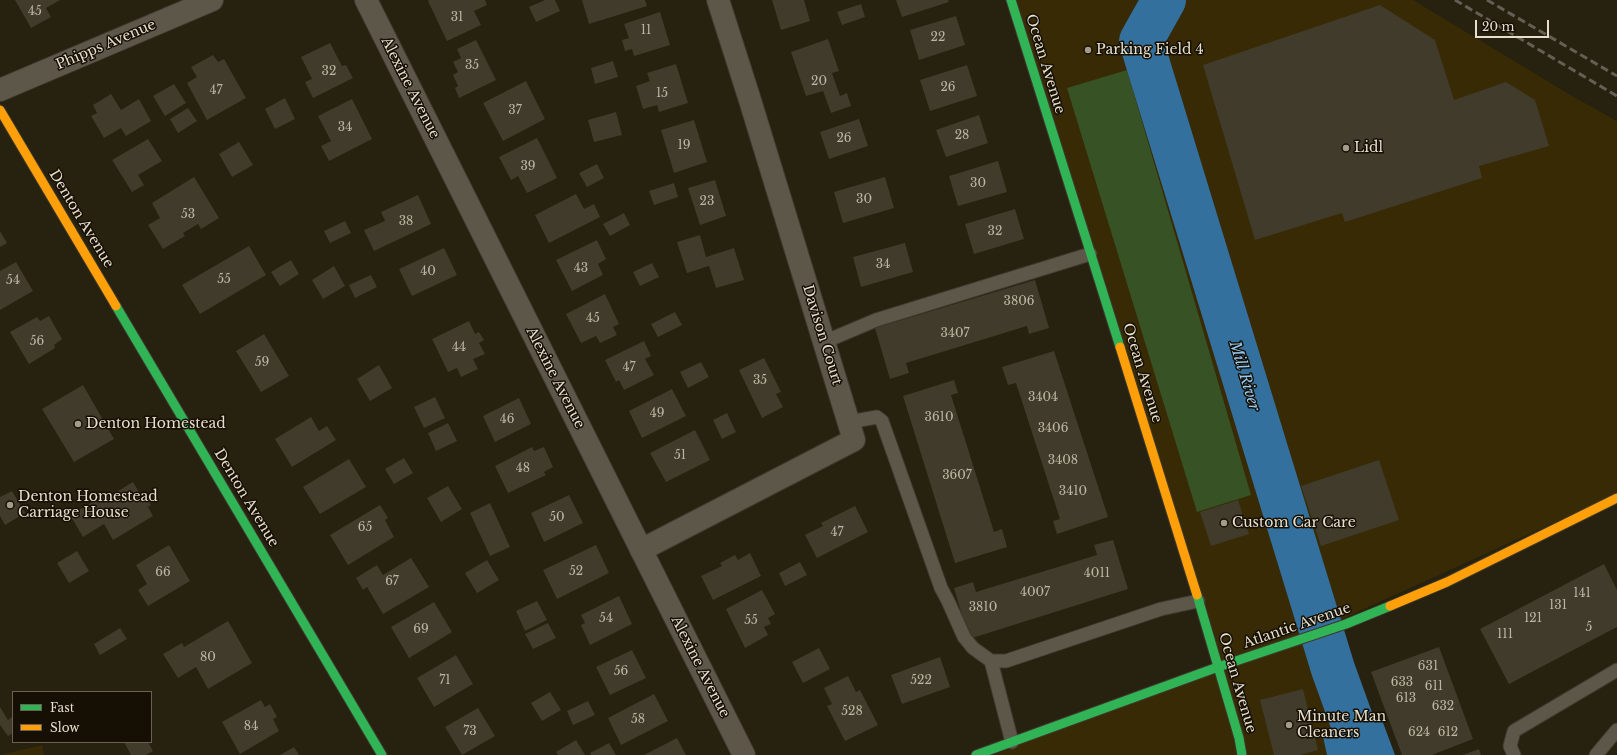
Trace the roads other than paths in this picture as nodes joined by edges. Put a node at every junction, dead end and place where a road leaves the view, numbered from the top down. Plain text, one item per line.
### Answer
1 (212, 0) edge
2 (366, 0) edge
3 (718, 0) edge
4 (1011, 0) edge
5 (0, 90) edge
6 (0, 110) edge
7 (1090, 254) junction
8 (824, 342) junction
9 (849, 422) junction
10 (1617, 498) edge
11 (641, 550) junction
12 (1198, 601) junction
13 (991, 661) junction
14 (1218, 668) junction
15 (1617, 670) edge
16 (1617, 730) edge
17 (1012, 742) junction
18 (382, 755) edge
19 (744, 755) edge
20 (976, 755) edge
21 (1242, 755) edge
22 (1514, 755) edge
23 (1596, 755) edge

1 - 5 street, Phipps Avenue
2 - 11 street, Alexine Avenue
3 - 8 street, Davison Court
4 - 7 main road, Ocean Avenue
6 - 18 main road, Denton Avenue
7 - 8 lane
7 - 12 main road, Ocean Avenue
8 - 9 street, Davison Court
9 - 11 street, Davison Court
9 - 13 lane
10 - 14 main road, Atlantic Avenue
11 - 19 street, Alexine Avenue
12 - 13 lane
12 - 14 main road, Ocean Avenue
13 - 17 lane
14 - 17 main road, Atlantic Avenue
14 - 21 main road, Ocean Avenue
15 - 22 lane
16 - 23 lane
17 - 20 main road, Atlantic Avenue

